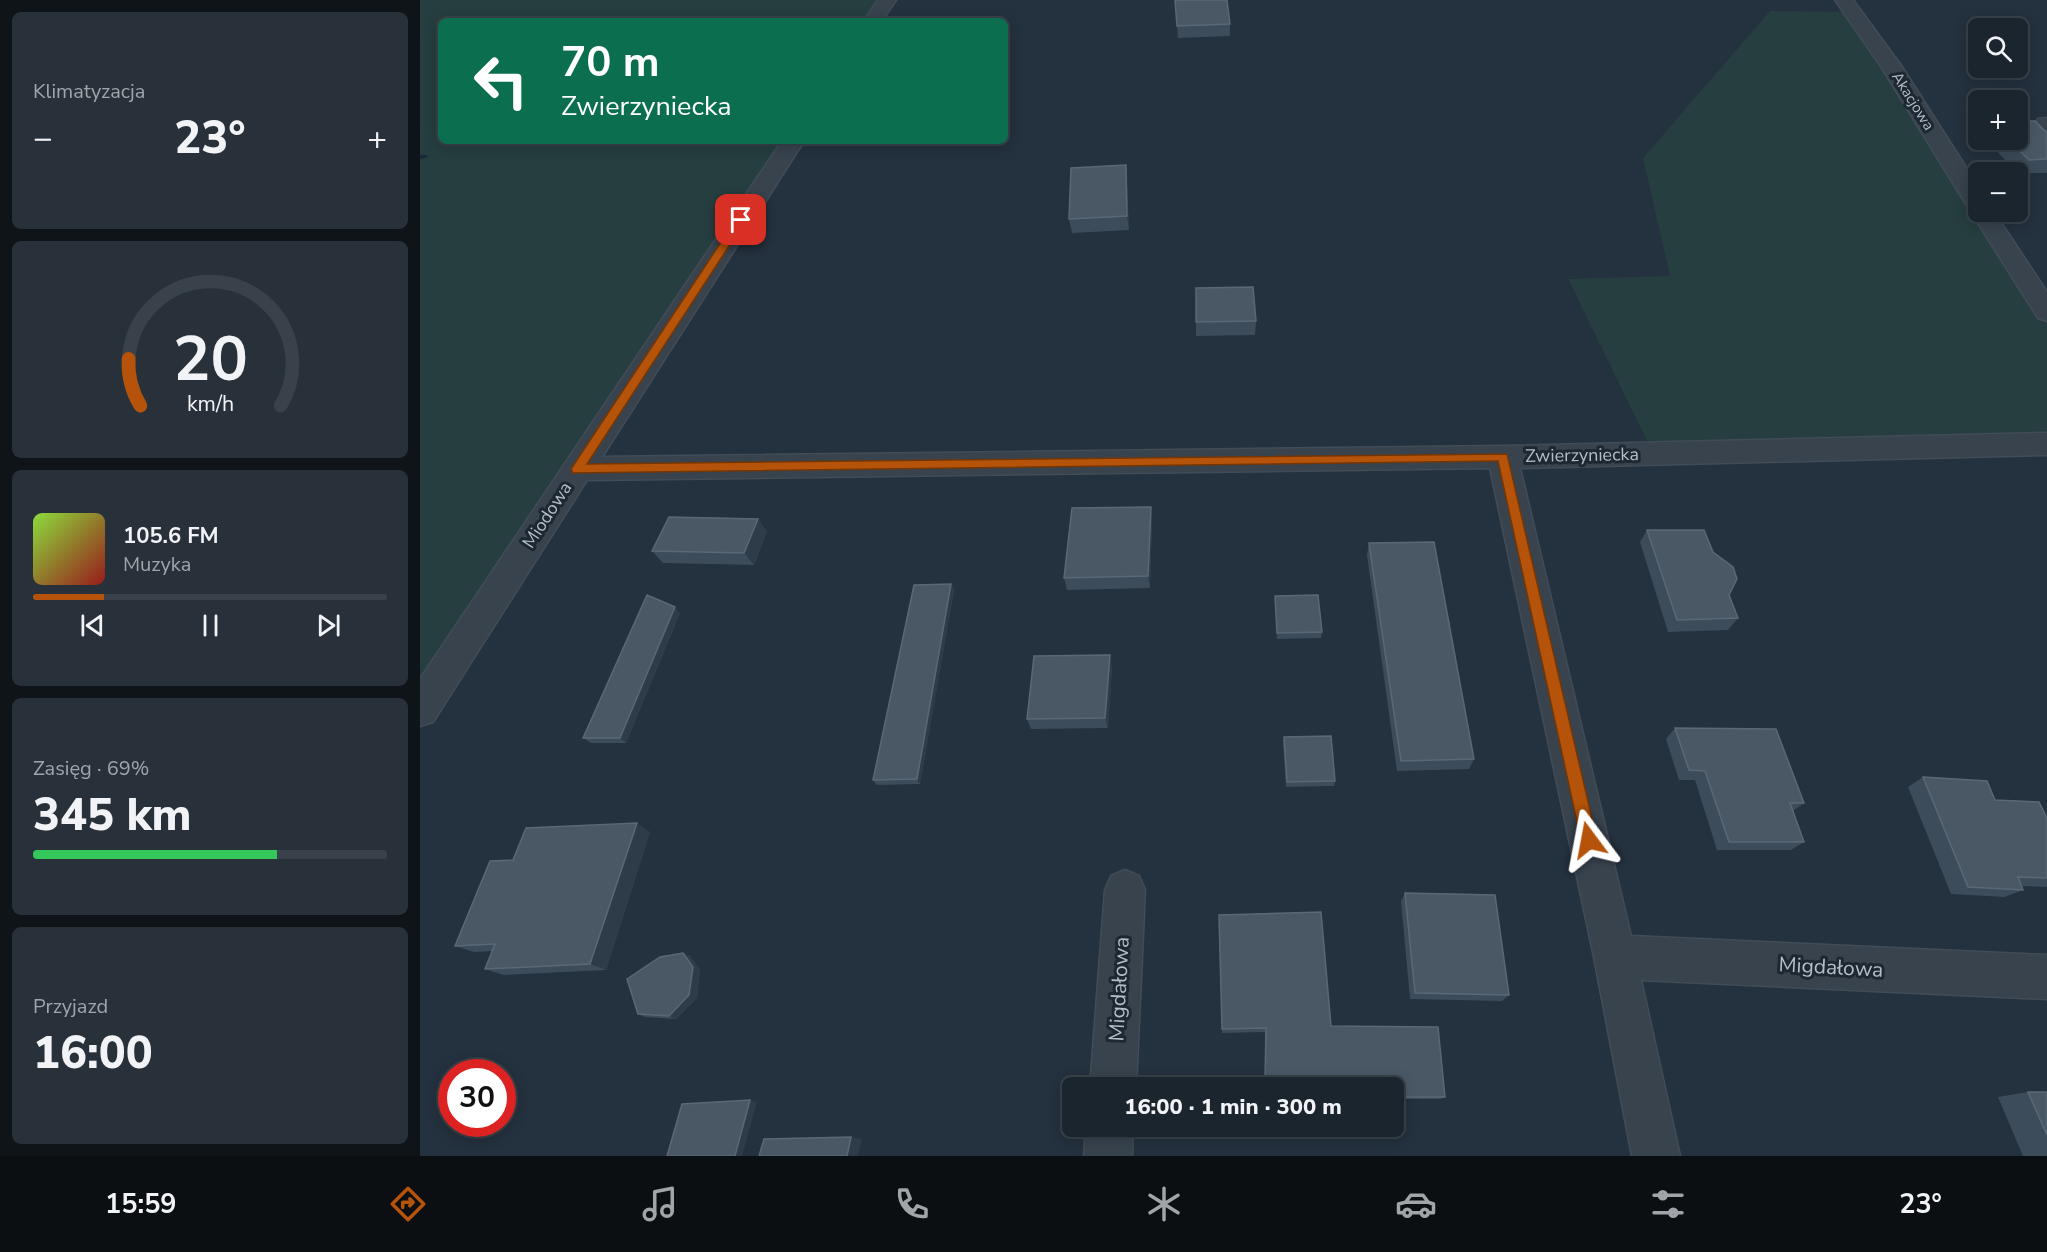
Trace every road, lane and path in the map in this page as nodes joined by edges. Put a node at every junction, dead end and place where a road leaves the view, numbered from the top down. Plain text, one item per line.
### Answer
1 (887, 0) edge
2 (1844, 0) edge
3 (875, 18) edge
4 (791, 144) edge
5 (1968, 188) edge
6 (1989, 222) edge
7 (2047, 312) edge
8 (2047, 444) edge
9 (1503, 457) junction
10 (577, 469) junction
11 (420, 710) edge
12 (1125, 890) dead end
13 (1615, 957) junction
14 (2047, 977) edge
15 (1114, 1077) edge
16 (1109, 1137) edge
17 (1108, 1156) edge
18 (1656, 1156) edge

1 - 3 street
2 - 5 street, Akacjowa
4 - 10 street, Miodowa
6 - 7 street
8 - 9 street, Zwierzyniecka
9 - 10 street, Zwierzyniecka
9 - 13 street
10 - 11 street, Miodowa
12 - 15 street, Migdałowa
13 - 14 street, Migdałowa
13 - 18 street
16 - 17 street

